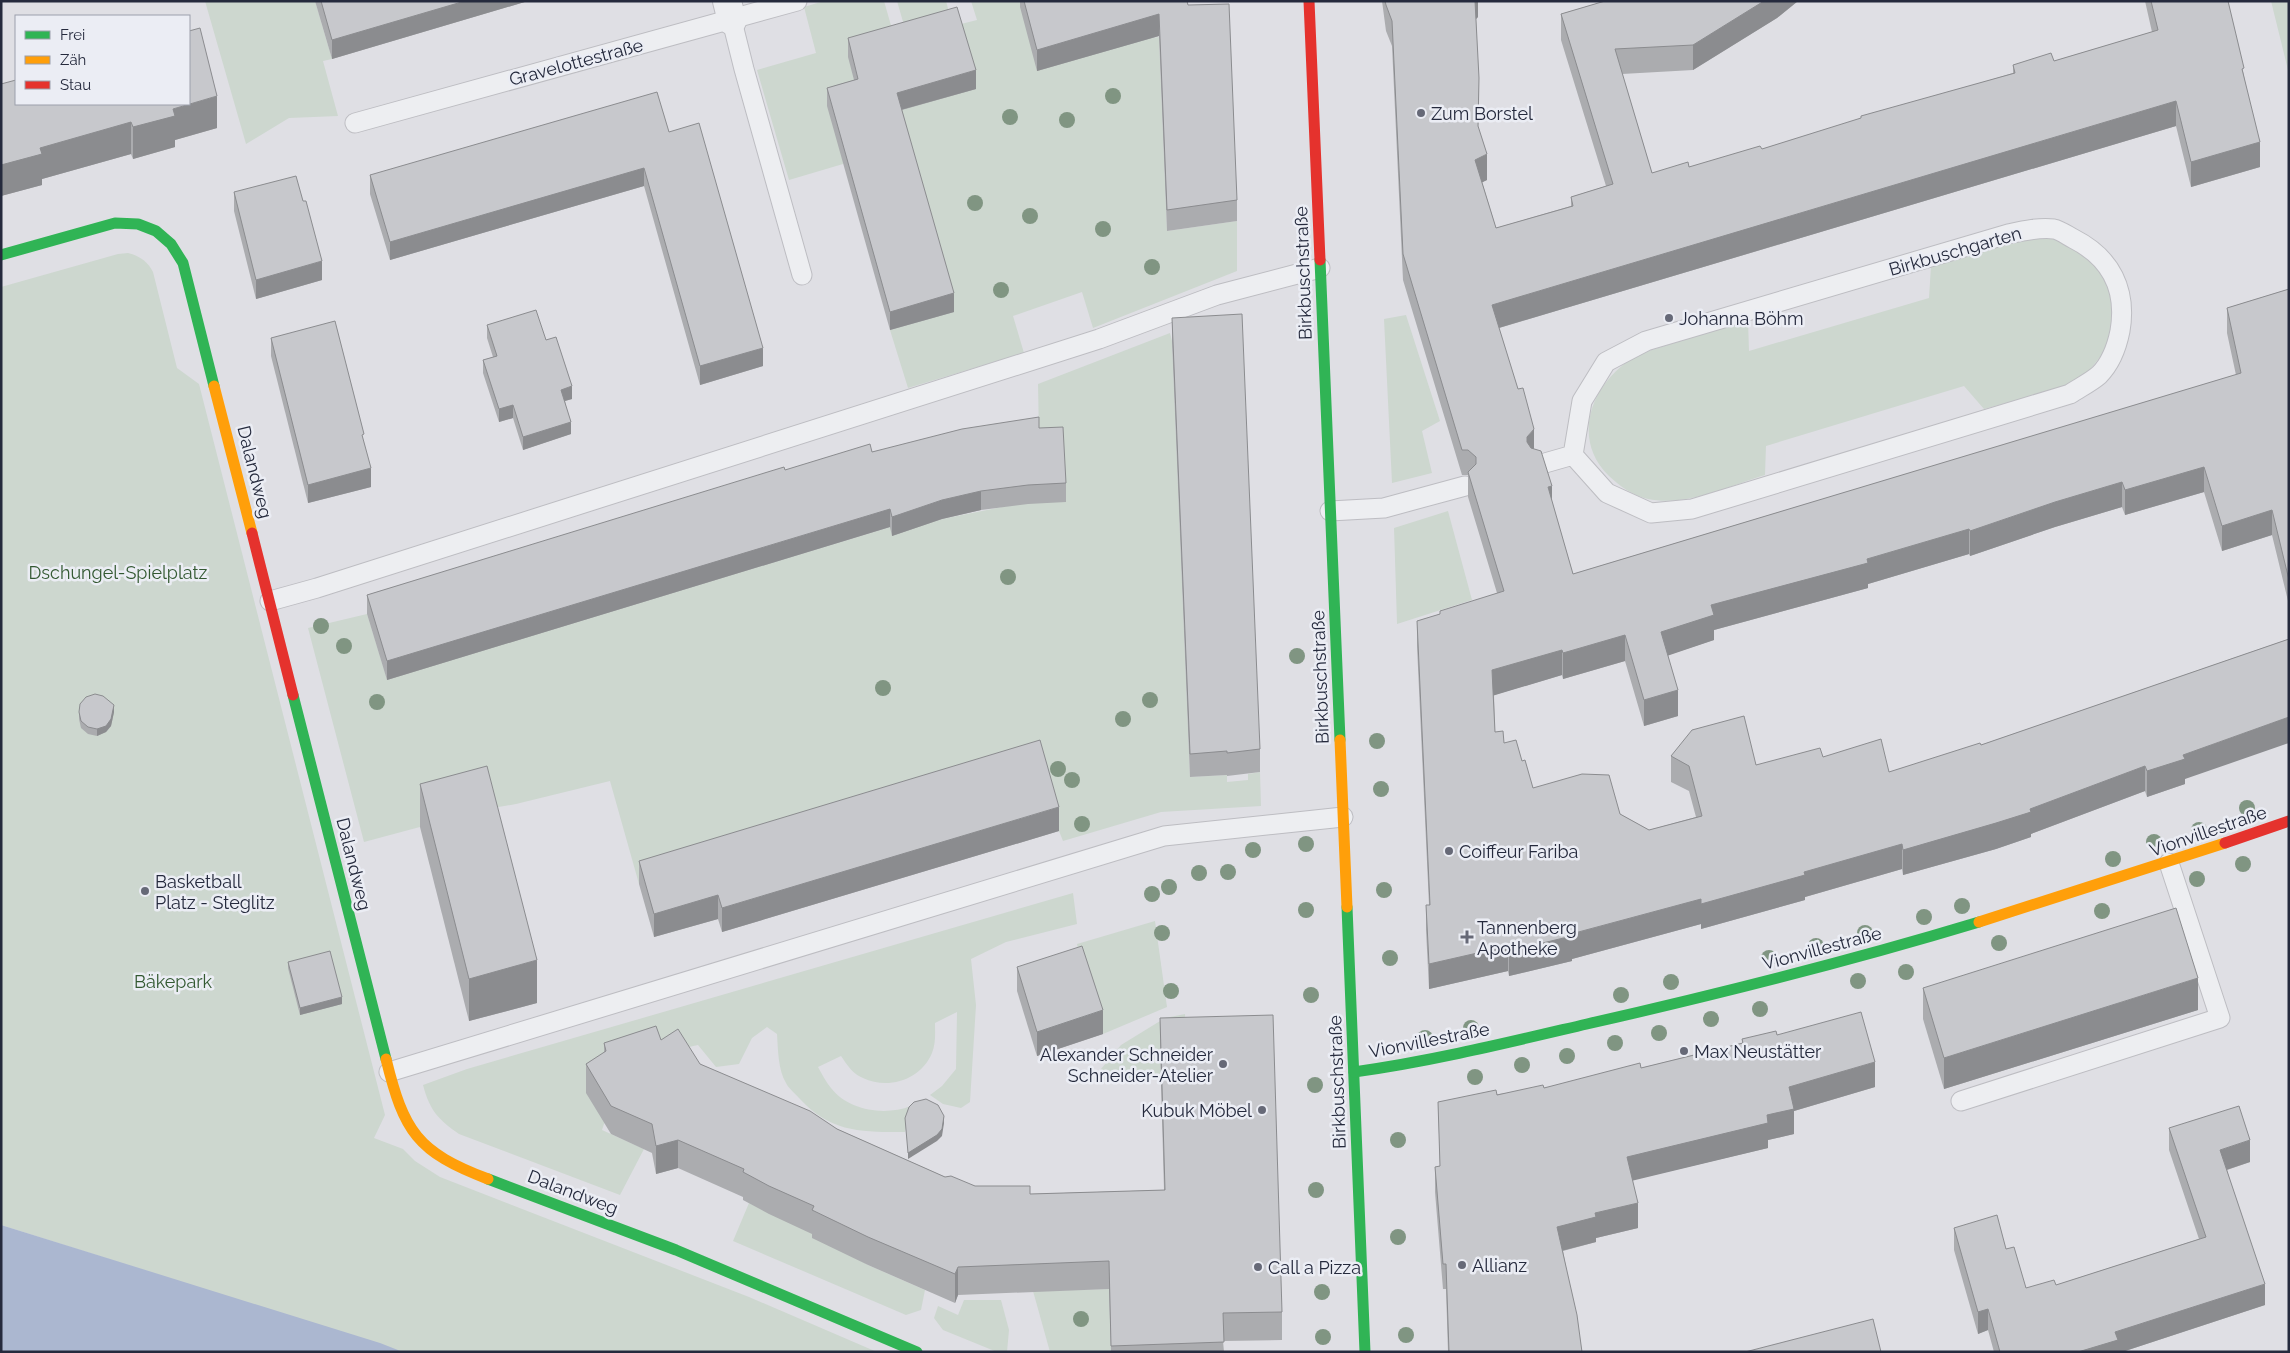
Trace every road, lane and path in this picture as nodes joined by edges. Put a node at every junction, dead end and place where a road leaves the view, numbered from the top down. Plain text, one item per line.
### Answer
1 (797, 1) edge
2 (1309, 1) edge
3 (730, 11) edge
4 (355, 123) dead end
5 (1, 254) edge
6 (1320, 268) junction
7 (802, 275) dead end
8 (1573, 455) junction
9 (1538, 465) edge
10 (1465, 486) edge
11 (1330, 511) junction
12 (270, 601) junction
13 (1343, 817) junction
14 (2289, 821) edge
15 (2170, 863) junction
16 (389, 1072) junction
17 (1354, 1072) junction
18 (1961, 1102) edge
19 (917, 1352) edge
20 (1365, 1352) edge

1 - 3 lane, Gravelottestraße
2 - 6 street, Birkbuschstraße
3 - 4 lane, Gravelottestraße
3 - 7 lane
5 - 12 street, Dalandweg
6 - 11 street, Birkbuschstraße
6 - 12 lane
8 - 8 lane, Birkbuschgarten
8 - 9 lane
10 - 11 lane
11 - 13 street, Birkbuschstraße
12 - 16 street, Dalandweg
13 - 16 lane
13 - 17 street, Birkbuschstraße
14 - 15 street, Vionvillestraße
15 - 17 street, Vionvillestraße
15 - 18 lane
16 - 19 street, Dalandweg
17 - 20 street, Birkbuschstraße

